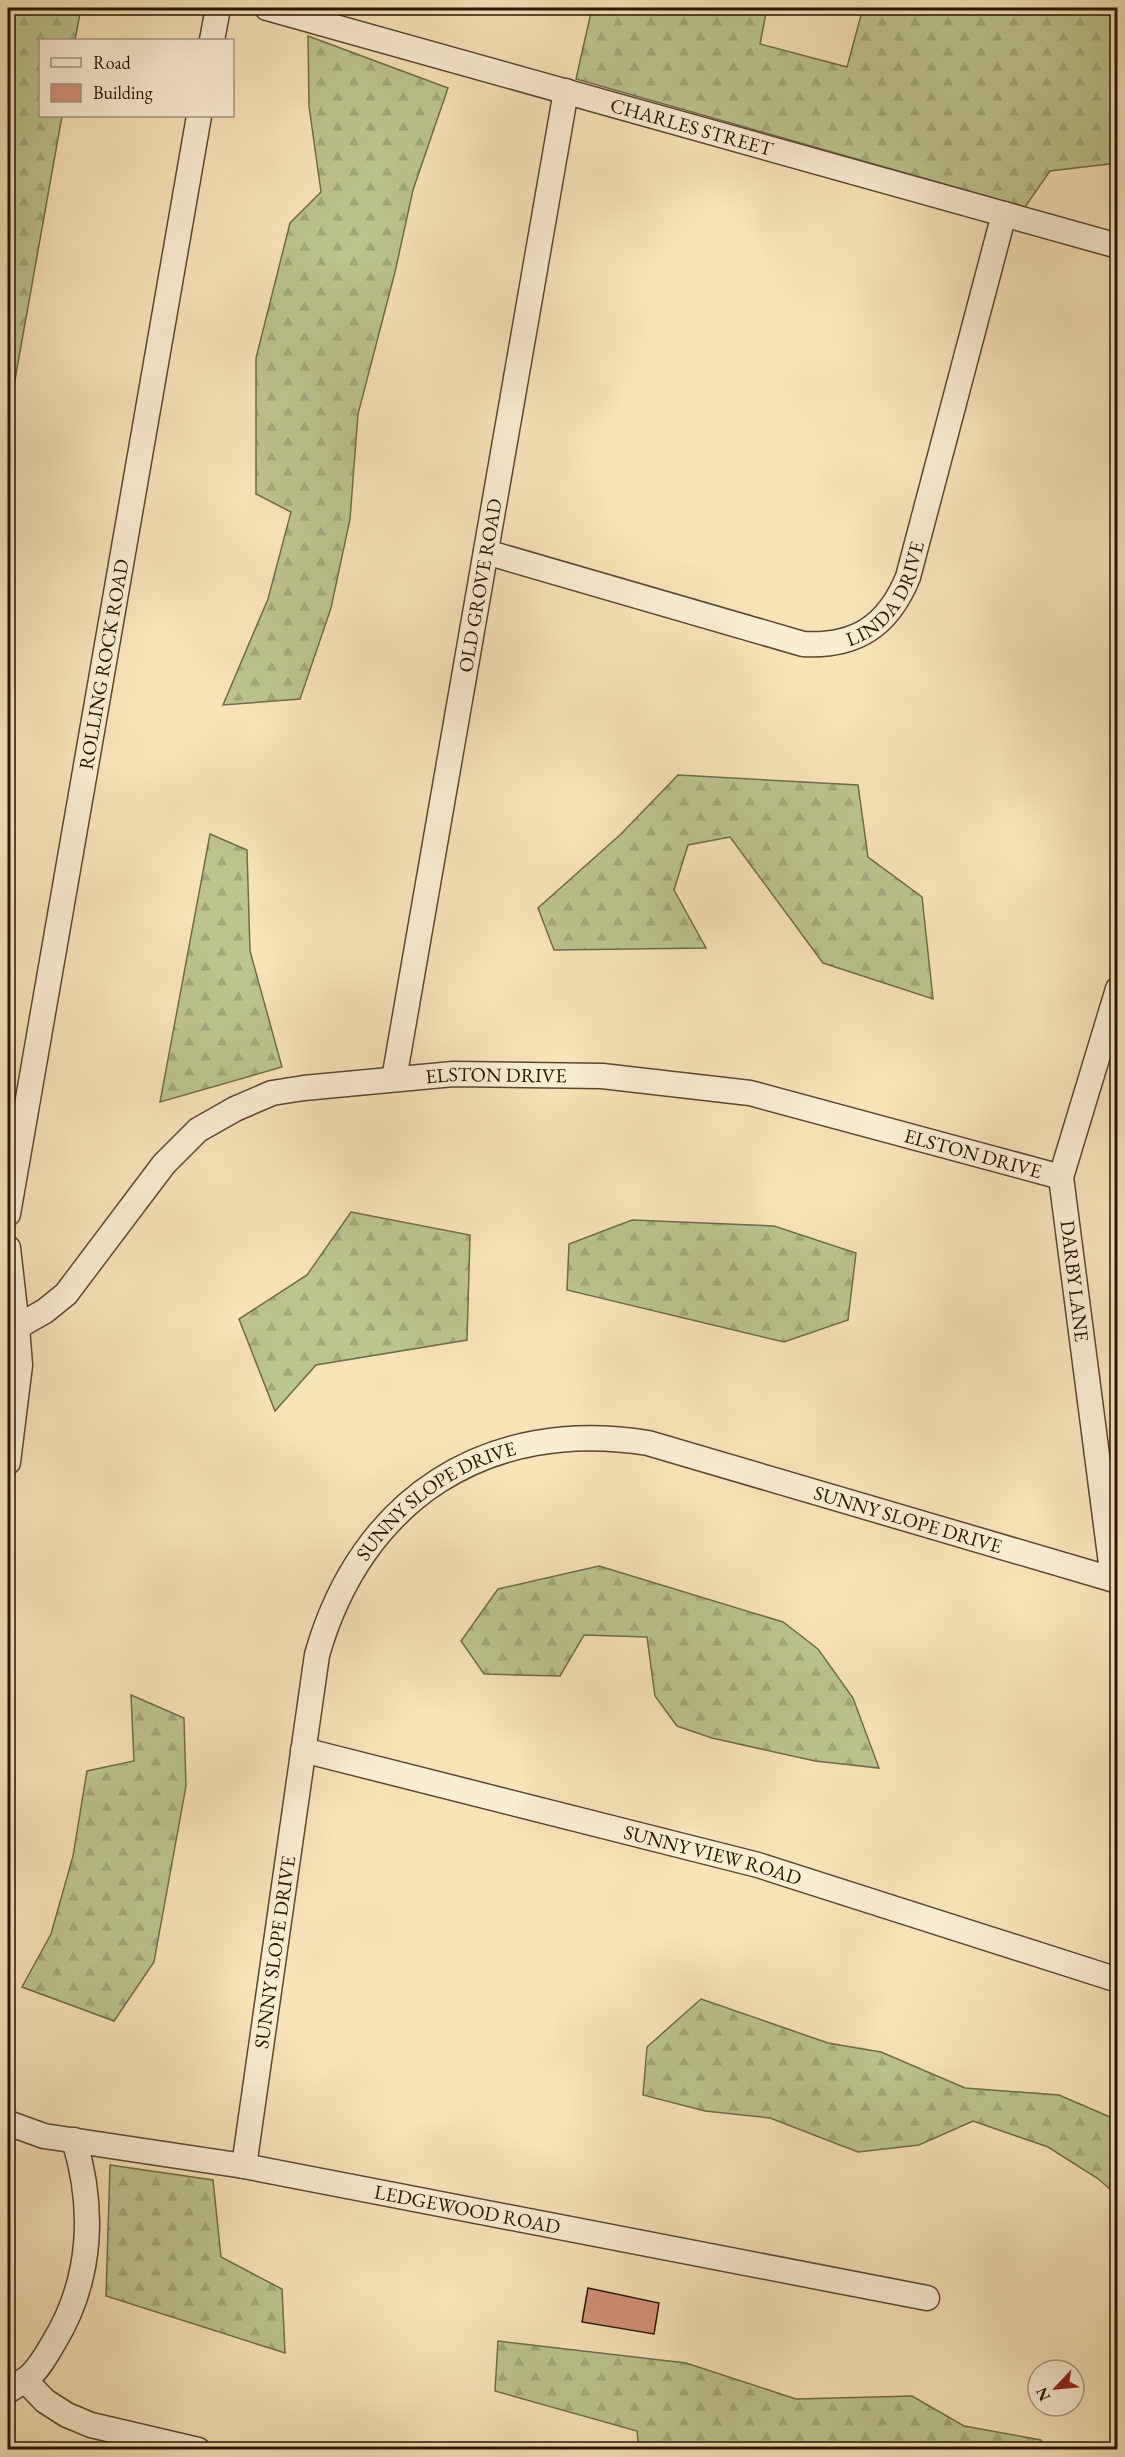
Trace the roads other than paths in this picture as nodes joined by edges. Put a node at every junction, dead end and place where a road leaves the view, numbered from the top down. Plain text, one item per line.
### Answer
1 (218, 8) edge
2 (267, 8) edge
3 (212, 39) edge
4 (566, 91) junction
5 (199, 117) edge
6 (1004, 214) junction
7 (1118, 246) edge
8 (486, 552) junction
9 (1118, 989) edge
10 (394, 1079) junction
11 (1062, 1177) junction
12 (8, 1214) edge
13 (8, 1248) edge
14 (18, 1327) junction
15 (8, 1462) edge
16 (1115, 1580) edge
17 (303, 1750) junction
18 (1118, 1980) edge
19 (8, 2123) edge
20 (74, 2140) junction
21 (244, 2166) junction
22 (927, 2298) dead end
23 (16, 2386) edge
24 (198, 2450) edge

1 - 3 street
2 - 4 street, CHARLES STREET
4 - 6 street, CHARLES STREET
4 - 8 street, OLD GROVE ROAD
5 - 12 street, ROLLING ROCK ROAD
6 - 7 street, CHARLES STREET
6 - 8 street, LINDA DRIVE
8 - 10 street, OLD GROVE ROAD
9 - 11 street, DARBY LANE
10 - 11 street, ELSTON DRIVE
10 - 14 street, ELSTON DRIVE
11 - 16 street, DARBY LANE
13 - 14 street
14 - 15 street
16 - 17 street, SUNNY SLOPE DRIVE
17 - 18 street, SUNNY VIEW ROAD
17 - 21 street, SUNNY SLOPE DRIVE
19 - 20 street, LEDGEWOOD ROAD
20 - 21 street, LEDGEWOOD ROAD
20 - 23 street
21 - 22 street, LEDGEWOOD ROAD
23 - 24 street

